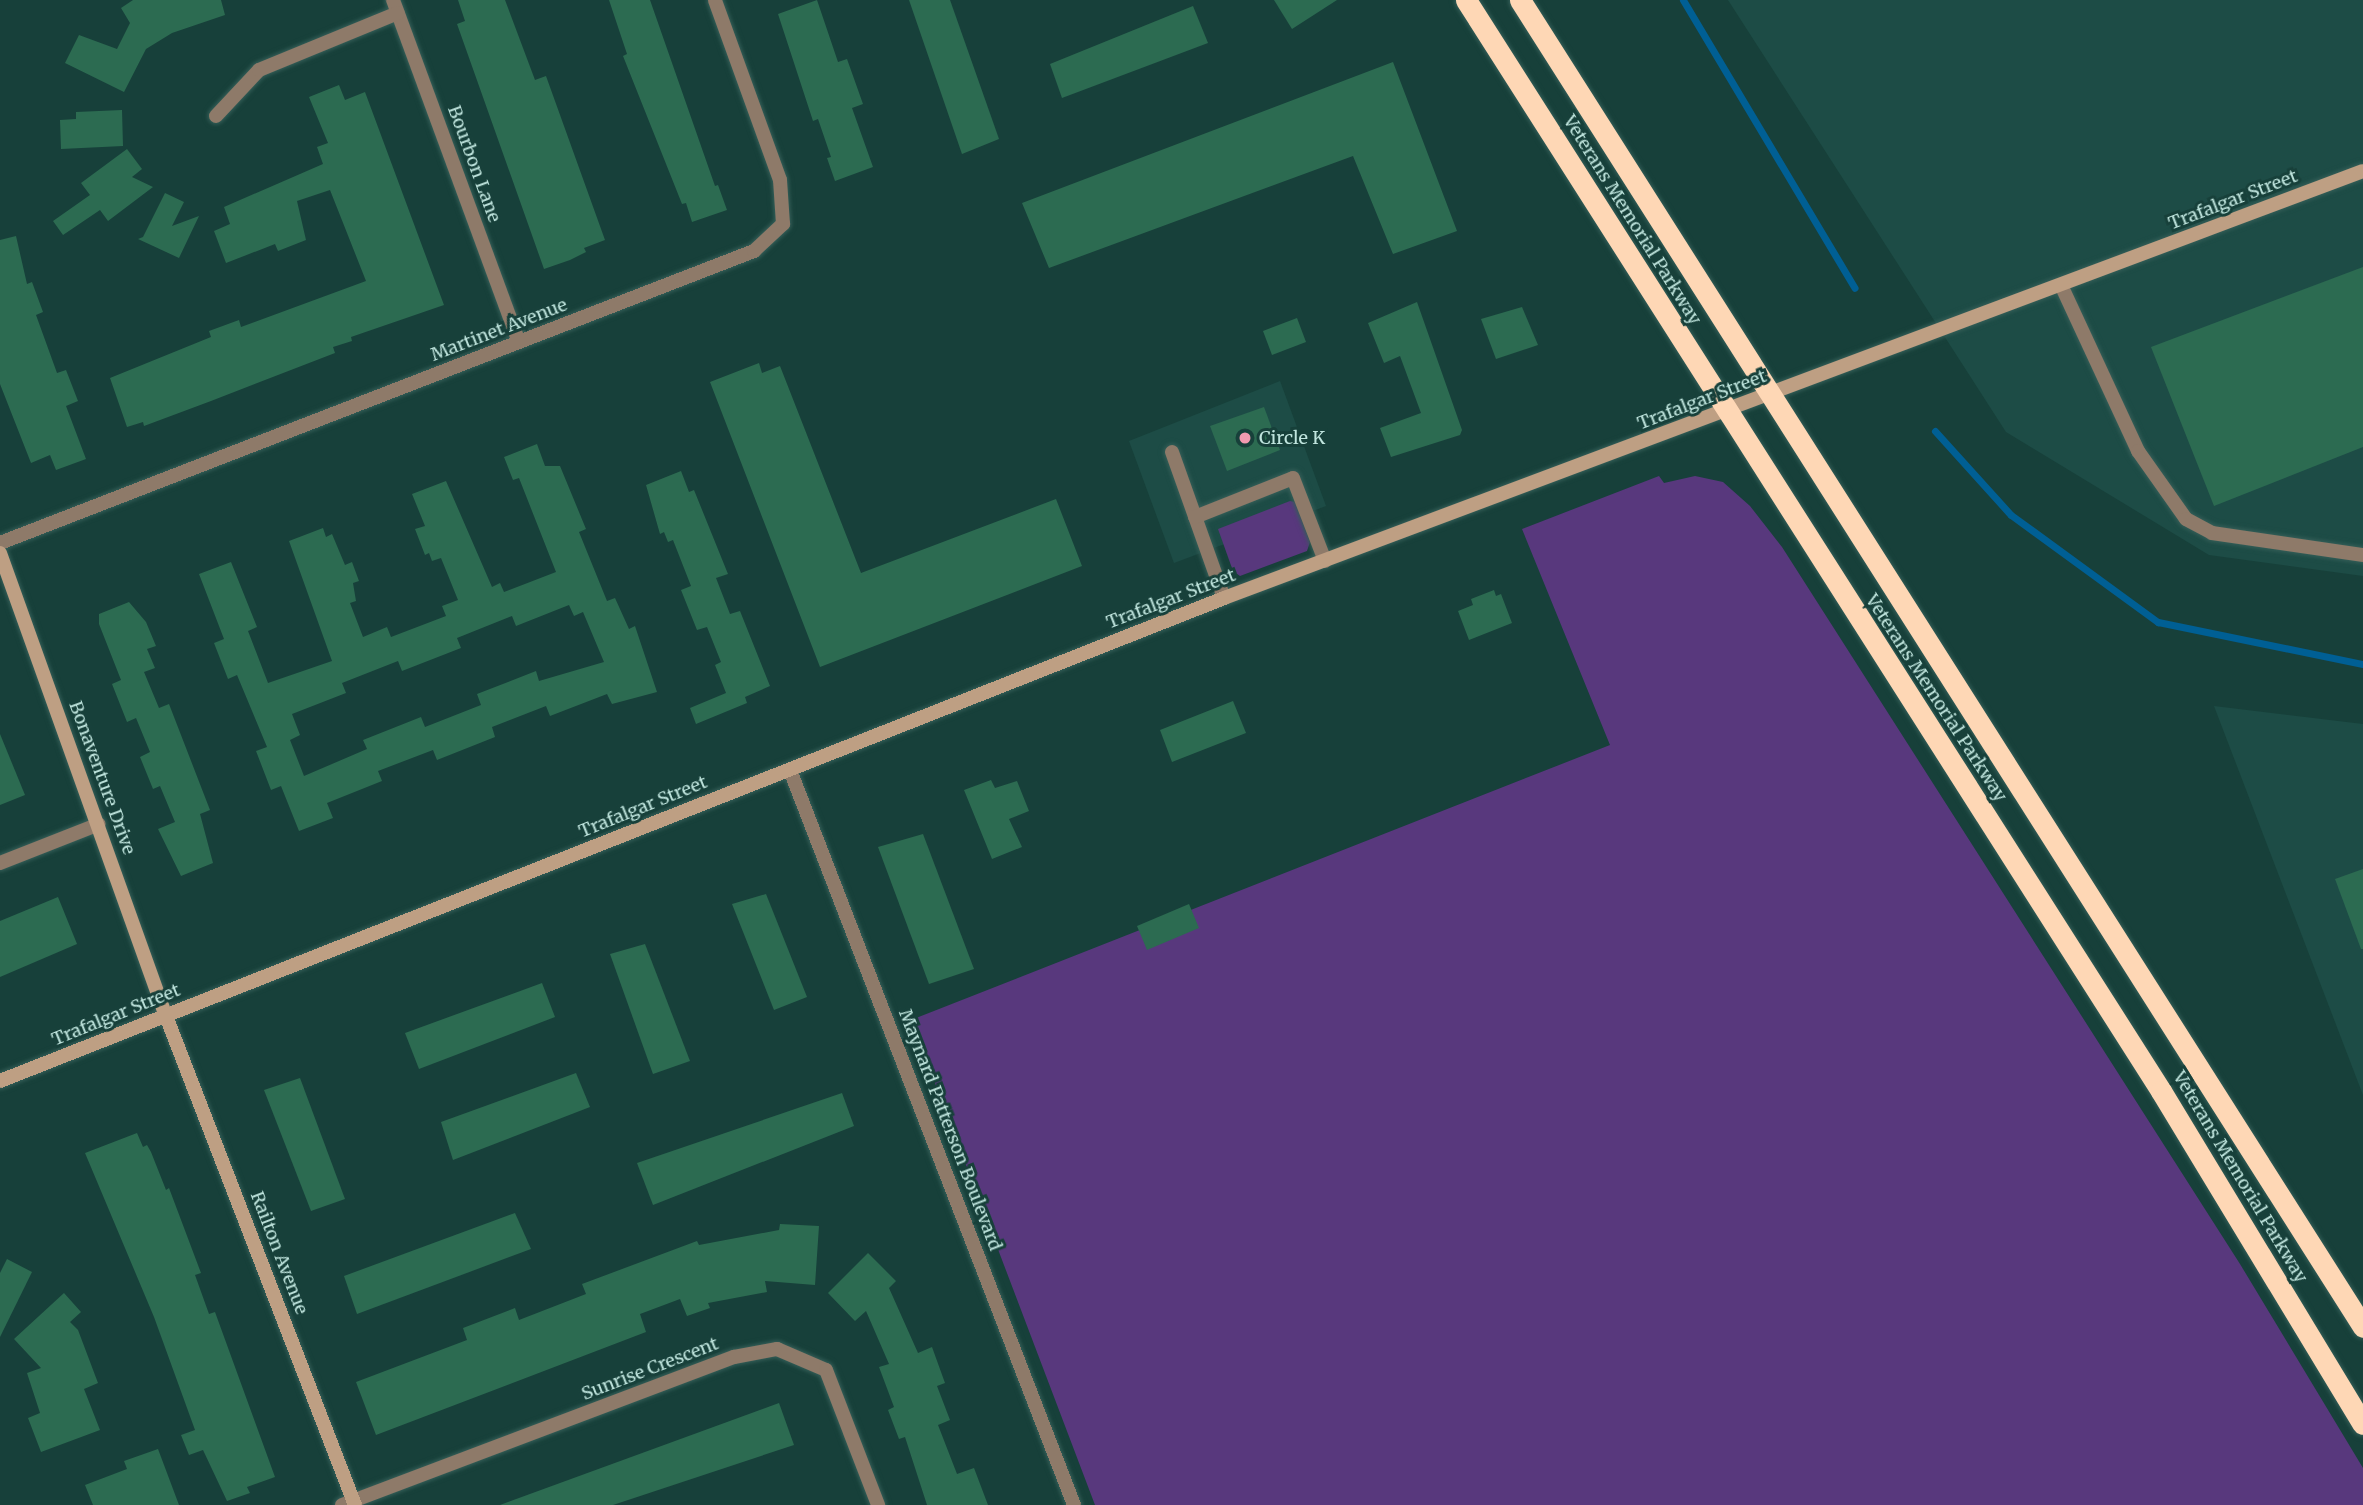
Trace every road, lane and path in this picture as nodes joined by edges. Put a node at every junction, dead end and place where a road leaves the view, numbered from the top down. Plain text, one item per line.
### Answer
1 (715, 0) edge
2 (1466, 0) edge
3 (1520, 0) edge
4 (396, 7) edge
5 (216, 116) dead end
6 (2363, 171) edge
7 (2061, 285) junction
8 (519, 342) junction
9 (1772, 394) junction
10 (1726, 413) junction
11 (1172, 452) dead end
12 (1195, 517) junction
13 (0, 543) edge
14 (0, 554) edge
15 (2363, 555) edge
16 (1325, 561) junction
17 (1224, 598) junction
18 (790, 769) junction
19 (99, 824) junction
20 (0, 863) edge
21 (166, 1016) junction
22 (0, 1081) edge
23 (2363, 1327) edge
24 (2363, 1424) edge
25 (350, 1504) edge
26 (877, 1505) edge
27 (1074, 1505) edge

1 - 8 street, Martinet Avenue
2 - 10 highway, Veterans Memorial Parkway
3 - 9 highway, Veterans Memorial Parkway
4 - 5 street
4 - 8 street, Bourbon Lane
6 - 7 main road, Trafalgar Street
7 - 9 main road, Trafalgar Street
7 - 15 street
8 - 13 street, Martinet Avenue
9 - 10 main road, Trafalgar Street
9 - 23 highway, Veterans Memorial Parkway
10 - 16 main road, Trafalgar Street
10 - 24 highway, Veterans Memorial Parkway
11 - 12 street
12 - 16 street
12 - 17 street
14 - 19 main road, Bonaventure Drive
16 - 17 main road, Trafalgar Street
17 - 18 main road, Trafalgar Street
18 - 21 main road, Trafalgar Street
18 - 27 street, Maynard Patterson Boulevard
19 - 20 street
19 - 21 main road, Bonaventure Drive
21 - 22 main road, Trafalgar Street
21 - 25 main road, Railton Avenue
25 - 26 street, Sunrise Crescent

